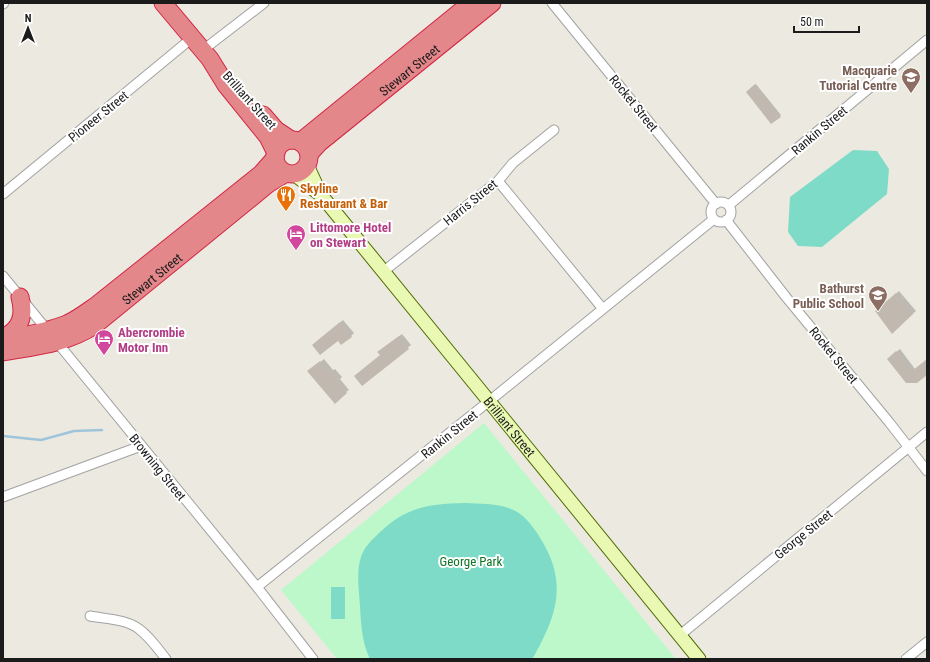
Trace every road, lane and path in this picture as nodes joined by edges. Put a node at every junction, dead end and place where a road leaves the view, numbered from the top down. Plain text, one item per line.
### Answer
1 (163, 3) edge
2 (264, 3) edge
3 (471, 3) edge
4 (492, 3) edge
5 (552, 3) edge
6 (927, 40) edge
7 (202, 49) junction
8 (554, 130) dead end
9 (276, 155) junction
10 (298, 158) junction
11 (498, 181) junction
12 (3, 194) edge
13 (716, 204) junction
14 (729, 205) junction
15 (714, 219) junction
16 (726, 220) junction
17 (384, 271) junction
18 (3, 276) edge
19 (20, 297) junction
20 (603, 309) junction
21 (52, 337) junction
22 (3, 339) edge
23 (3, 352) edge
24 (489, 401) junction
25 (927, 432) edge
26 (141, 446) junction
27 (909, 448) junction
28 (927, 471) edge
29 (3, 497) edge
30 (257, 587) junction
31 (90, 616) dead end
32 (679, 636) junction
33 (927, 642) edge
34 (310, 658) edge
35 (166, 659) edge
36 (698, 659) edge
37 (906, 659) edge

1 - 7 highway, Brilliant Street
2 - 7 street, Pioneer Street
3 - 10 highway, Stewart Street
4 - 10 highway, Stewart Street
5 - 13 street, Rocket Street
6 - 14 street, Rankin Street
7 - 9 highway, Brilliant Street
7 - 10 highway, Brilliant Street
7 - 12 street, Pioneer Street
8 - 11 street, Harris Street
9 - 10 highway, Stewart Street
9 - 10 highway, Brilliant Street
9 - 21 highway, Stewart Street
10 - 17 street, Brilliant Street
10 - 21 highway, Stewart Street
11 - 17 street, Harris Street
11 - 20 street
13 - 14 street
13 - 15 street
14 - 16 street
15 - 16 street
15 - 20 street, Rankin Street
16 - 27 street, Rocket Street
17 - 24 street, Brilliant Street
18 - 19 street, Browning Street
19 - 21 street, Browning Street
19 - 22 highway
20 - 24 street, Rankin Street
21 - 22 highway, Stewart Street
21 - 23 highway, Stewart Street
21 - 26 street, Browning Street
24 - 30 street, Rankin Street
24 - 32 street, Brilliant Street
25 - 27 street, George Street
26 - 29 street
26 - 30 street, Browning Street
27 - 28 street, Rocket Street
27 - 32 street, George Street
30 - 34 street, Browning Street
31 - 35 street
32 - 36 street, Brilliant Street
33 - 37 street

